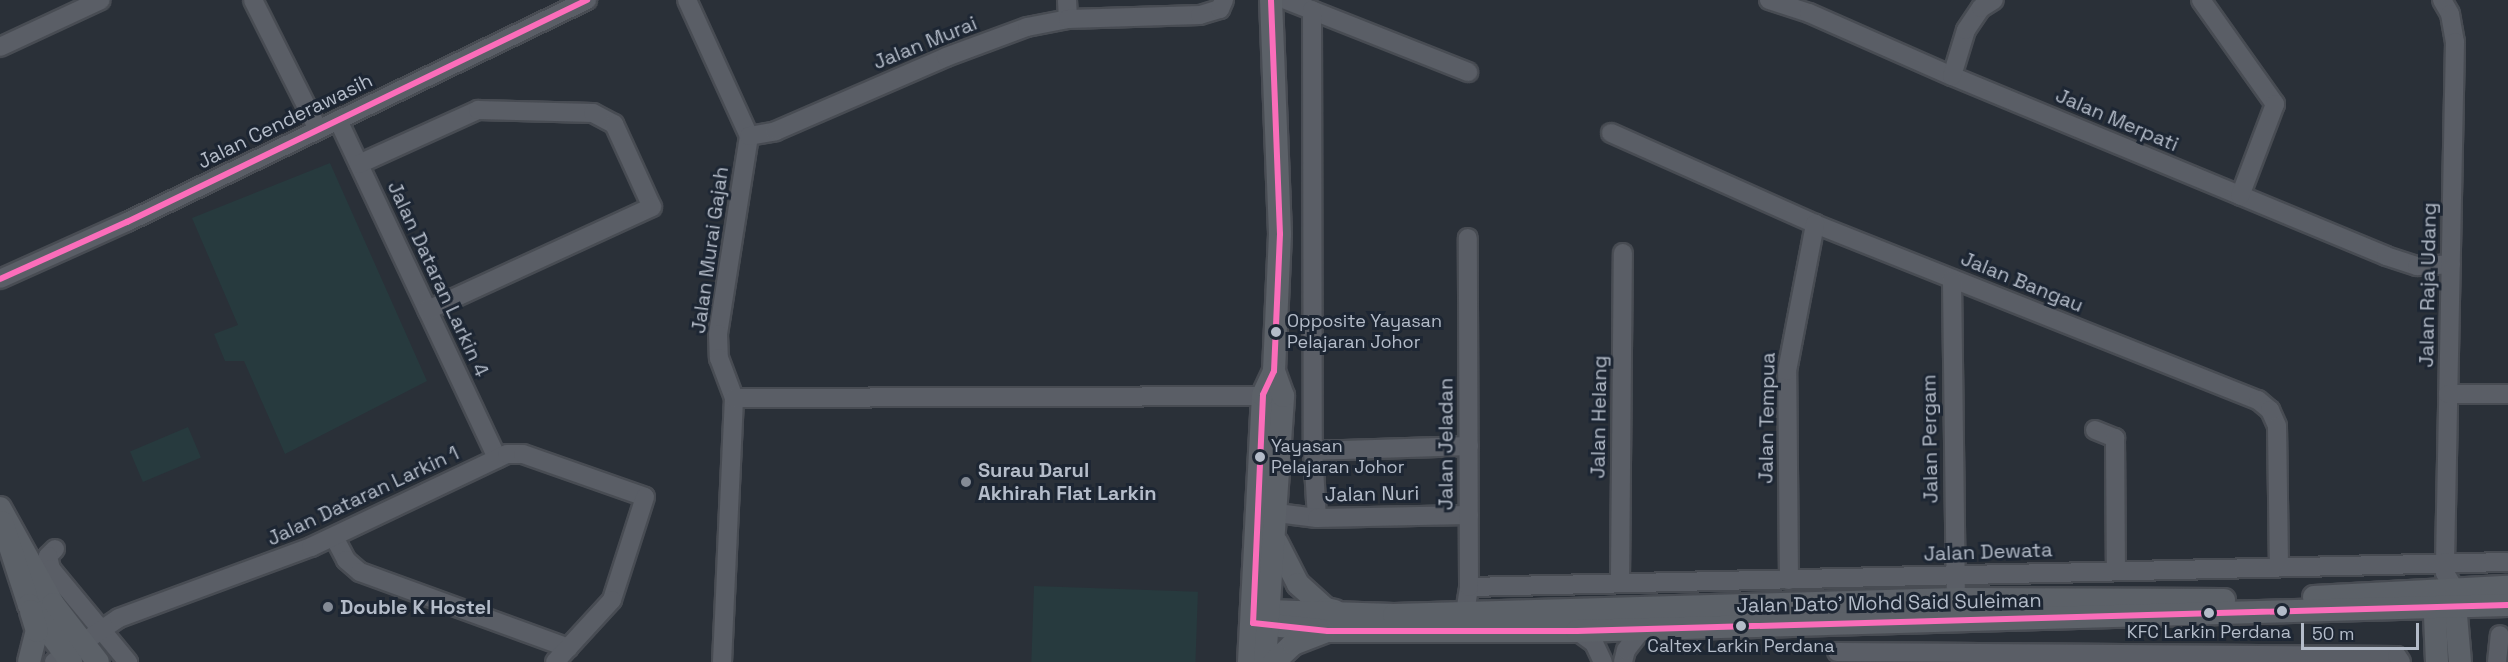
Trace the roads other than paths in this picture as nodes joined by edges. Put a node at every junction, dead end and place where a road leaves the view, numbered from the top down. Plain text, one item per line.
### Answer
1 (101, 0) edge
2 (253, 0) edge
3 (587, 0) edge
4 (687, 0) edge
5 (1067, 0) edge
6 (1224, 0) edge
7 (1271, 0) edge
8 (1286, 0) edge
9 (1769, 0) edge
10 (1994, 0) edge
11 (2201, 0) edge
12 (2442, 0) edge
13 (1812, 6) edge
14 (1312, 10) junction
15 (1068, 19) junction
16 (0, 46) edge
17 (1468, 72) dead end
18 (1952, 76) junction
19 (338, 120) junction
20 (318, 129) junction
21 (1611, 133) dead end
22 (749, 136) junction
23 (359, 164) junction
24 (2240, 195) junction
25 (1815, 224) junction
26 (1468, 238) dead end
27 (1623, 253) dead end
28 (2451, 264) junction
29 (0, 279) edge
30 (1952, 279) junction
31 (428, 310) junction
32 (2448, 394) junction
33 (2508, 394) edge
34 (1273, 396) junction
35 (734, 398) junction
36 (2095, 430) dead end
37 (1469, 446) junction
38 (1313, 451) junction
39 (497, 458) junction
40 (0, 509) edge
41 (1277, 513) junction
42 (1469, 515) junction
43 (1317, 518) junction
44 (334, 537) junction
45 (1275, 539) junction
46 (55, 549) dead end
47 (2508, 562) edge
48 (2279, 567) junction
49 (2116, 570) junction
50 (1955, 576) junction
51 (1789, 580) junction
52 (1620, 581) junction
53 (1469, 587) junction
54 (2508, 587) edge
55 (2445, 588) junction
56 (1957, 599) junction
57 (29, 605) junction
58 (2508, 605) edge
59 (1465, 613) junction
60 (1349, 614) junction
61 (1794, 615) junction
62 (1261, 617) junction
63 (1644, 627) junction
64 (1577, 630) junction
65 (1328, 631) junction
66 (2500, 635) dead end
67 (569, 648) junction
68 (75, 650) edge
69 (1837, 652) dead end
70 (1981, 658) edge
71 (2399, 659) edge
72 (29, 662) edge
73 (98, 662) edge
74 (128, 662) edge
75 (555, 662) edge
76 (722, 662) edge
77 (1249, 662) edge
78 (1265, 662) edge
79 (1274, 662) edge
80 (1603, 662) edge
81 (1623, 662) edge
82 (2437, 662) edge
83 (2460, 662) edge
84 (2497, 662) edge

1 - 16 street
2 - 20 street
3 - 19 street, Jalan Cenderawasih
4 - 22 street
5 - 15 street
6 - 15 street, Jalan Murai
7 - 34 main road
8 - 14 street
9 - 13 street, Jalan Merpati
10 - 18 street
11 - 24 street
12 - 28 street, Jalan Raja Udang
13 - 18 street, Jalan Merpati
14 - 17 street
14 - 38 street
15 - 22 street, Jalan Murai
18 - 24 street, Jalan Merpati
19 - 20 street, Jalan Cenderawasih
19 - 23 street, Jalan Dataran Larkin 4
20 - 29 street, Jalan Cenderawasih
21 - 25 street, Jalan Bangau
22 - 35 street, Jalan Murai Gajah
23 - 31 street, Jalan Dataran Larkin 4
23 - 31 street
24 - 28 street, Jalan Merpati
25 - 30 street, Jalan Bangau
25 - 51 street, Jalan Tempua
26 - 37 street, Jalan Jeladan
27 - 52 street, Jalan Helang
28 - 32 street, Jalan Raja Udang
30 - 48 street, Jalan Bangau
30 - 50 street, Jalan Pergam
31 - 39 street, Jalan Dataran Larkin 4
32 - 33 street
32 - 55 street, Jalan Raja Udang
34 - 35 street
34 - 41 main road
34 - 62 main road
35 - 76 street, Jalan Murai Gajah
36 - 49 street
37 - 38 street
37 - 42 street, Jalan Jeladan
38 - 43 street
39 - 44 street, Jalan Dataran Larkin 1
39 - 67 street, Jalan Dataran Larkin 1
40 - 57 main road
40 - 68 main road
41 - 43 street, Jalan Nuri
41 - 45 main road
42 - 43 street, Jalan Nuri
42 - 53 street, Jalan Jeladan
44 - 67 street
44 - 68 street, Jalan Dataran Larkin 1
45 - 60 main road
45 - 62 main road
46 - 68 street
47 - 55 street, Jalan Dewata
48 - 49 street, Jalan Dewata
48 - 55 street, Jalan Dewata
49 - 50 street, Jalan Dewata
50 - 51 street, Jalan Dewata
50 - 56 street, Jalan Pergam
51 - 52 street, Jalan Dewata
52 - 53 street, Jalan Dewata
53 - 59 street, Jalan Jeladan
54 - 55 main road, Jalan Dato' Mohd Said Suleiman
55 - 56 main road, Jalan Dato' Mohd Said Suleiman
55 - 58 main road, Jalan Dato' Mohd Said Suleiman
55 - 61 main road, Jalan Dato' Mohd Said Suleiman
55 - 82 main road
55 - 83 main road
56 - 61 main road, Jalan Dato' Mohd Said Suleiman
57 - 68 main road
57 - 72 main road
59 - 60 main road, Jalan Dato' Mohd Said Suleiman
59 - 61 main road, Jalan Dato' Mohd Said Suleiman
60 - 62 main road, Jalan Dato' Mohd Said Suleiman
61 - 63 main road, Jalan Dato' Mohd Said Suleiman
62 - 65 main road, Jalan Dato' Mohd Said Suleiman
62 - 77 main road
62 - 78 main road
63 - 64 main road, Jalan Dato' Mohd Said Suleiman
63 - 81 street
64 - 65 main road, Jalan Dato' Mohd Said Suleiman
64 - 80 street
65 - 79 main road
66 - 84 street
67 - 75 street
68 - 73 main road
68 - 74 street
69 - 70 street
70 - 71 street

